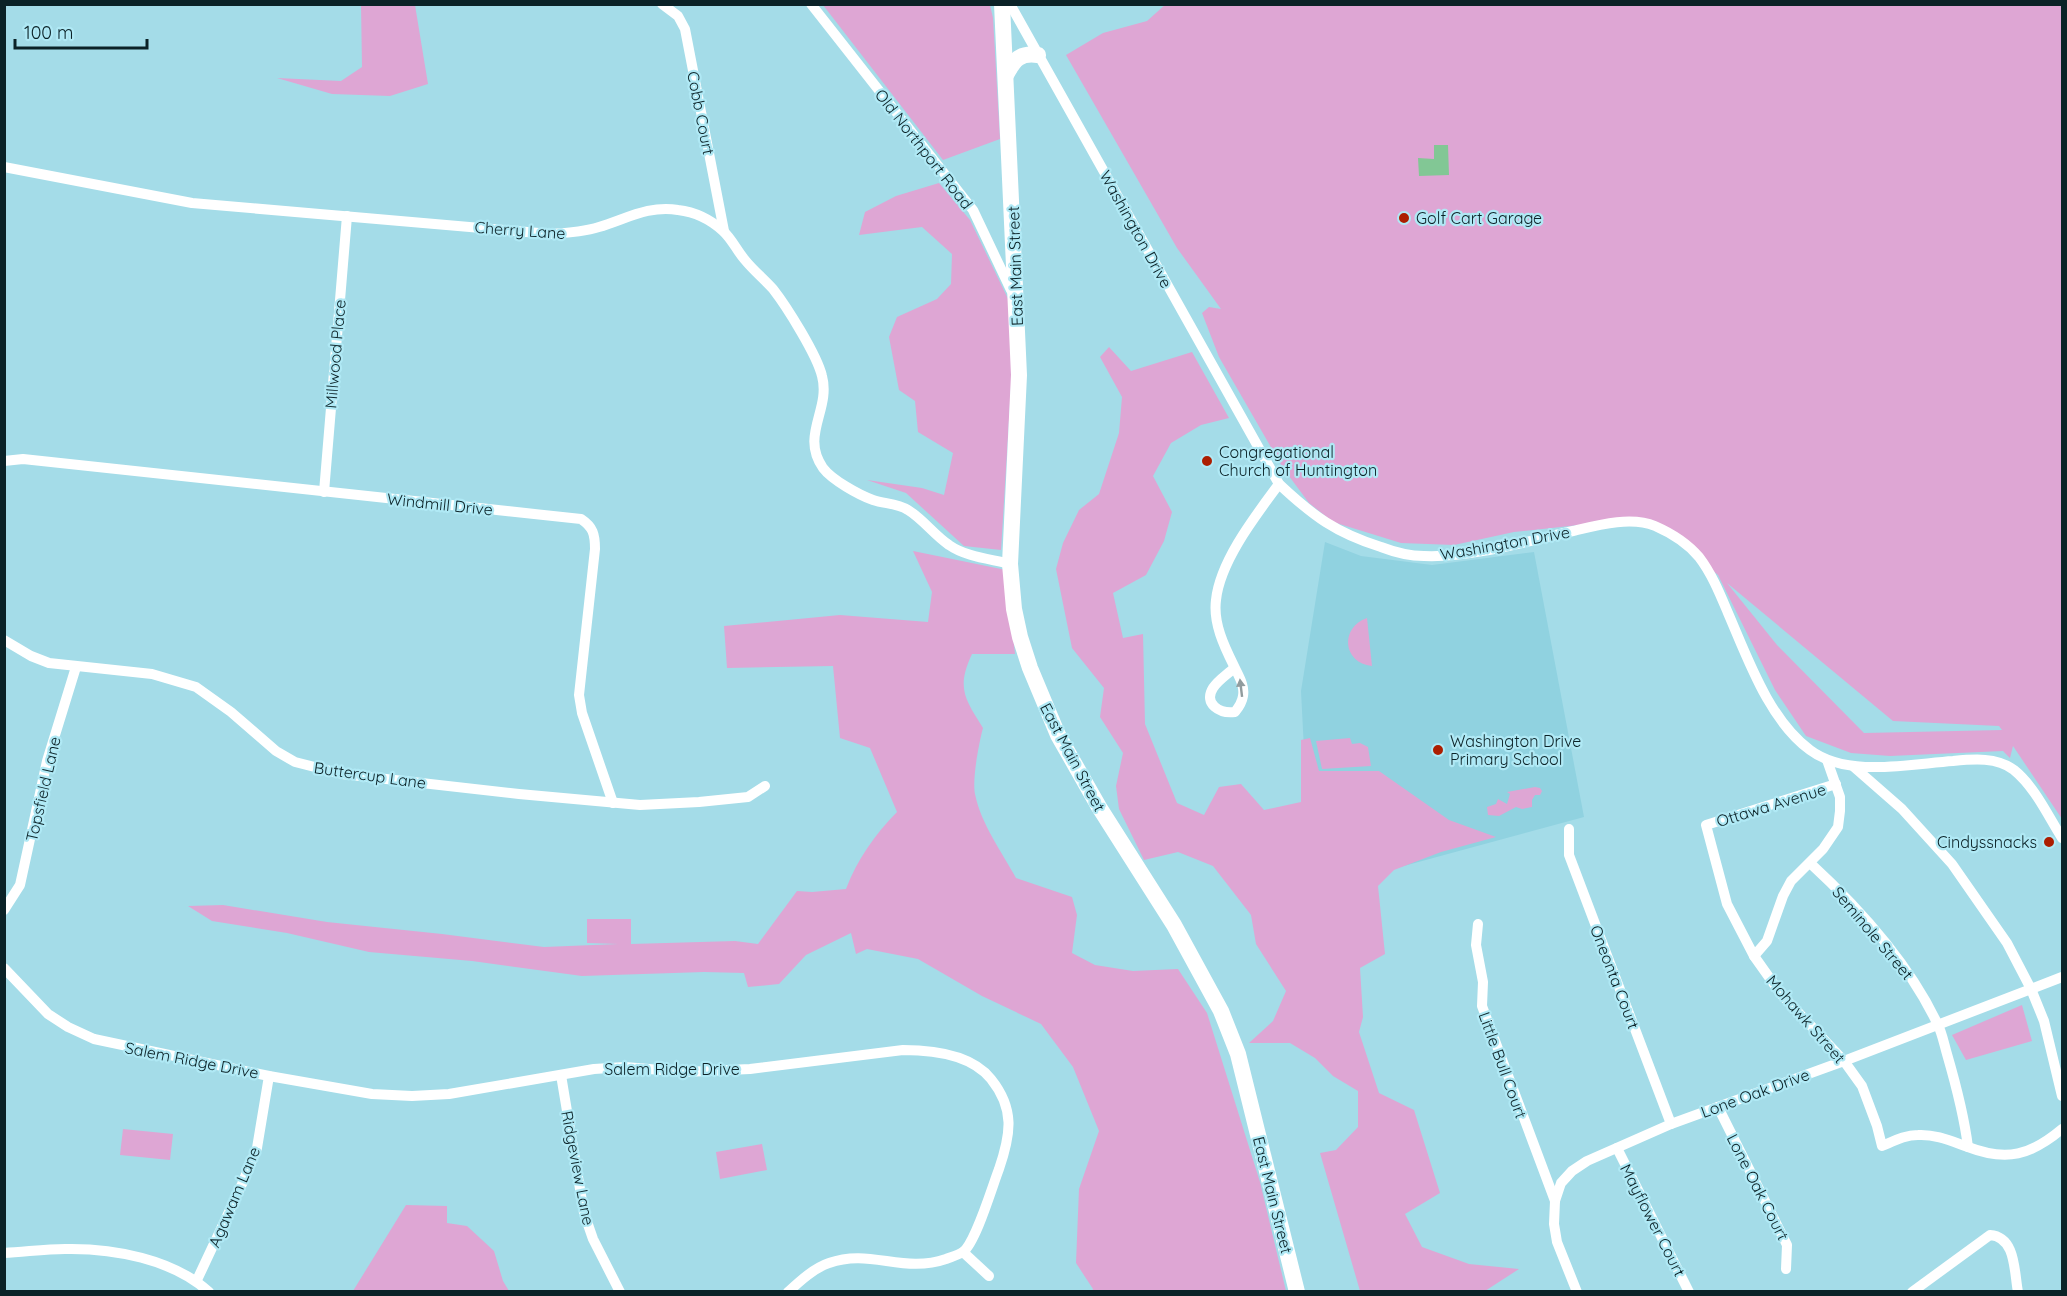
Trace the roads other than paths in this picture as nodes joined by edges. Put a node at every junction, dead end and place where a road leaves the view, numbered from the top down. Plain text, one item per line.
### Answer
1 (662, 4) edge
2 (811, 4) edge
3 (1002, 4) edge
4 (1010, 4) edge
5 (1038, 55) junction
6 (1006, 75) junction
7 (4, 167) edge
8 (347, 216) junction
9 (724, 231) junction
10 (1017, 305) junction
11 (4, 461) edge
12 (1279, 484) junction
13 (324, 492) junction
14 (1010, 564) junction
15 (4, 640) edge
16 (76, 666) junction
17 (1234, 668) dead end
18 (1827, 760) junction
19 (1854, 767) junction
20 (1836, 784) junction
21 (765, 786) dead end
22 (613, 803) junction
23 (1706, 825) joint
24 (1569, 829) dead end
25 (2062, 838) edge
26 (1810, 863) junction
27 (4, 910) edge
28 (1478, 924) dead end
29 (1754, 956) junction
30 (4, 968) edge
31 (2062, 977) edge
32 (2031, 988) junction
33 (1938, 1024) junction
34 (1844, 1061) junction
35 (561, 1075) junction
36 (269, 1076) junction
37 (2062, 1096) edge
38 (1718, 1107) junction
39 (1671, 1124) junction
40 (2062, 1129) edge
41 (1617, 1148) junction
42 (1968, 1148) junction
43 (1554, 1201) junction
44 (963, 1252) junction
45 (4, 1253) edge
46 (1786, 1269) dead end
47 (988, 1276) dead end
48 (196, 1280) junction
49 (209, 1292) edge
50 (620, 1292) edge
51 (788, 1292) edge
52 (1297, 1292) edge
53 (1577, 1292) edge
54 (1689, 1292) edge
55 (1912, 1292) edge
56 (2018, 1292) edge

1 - 9 street, Cobb Court
2 - 10 street, Old Northport Road
3 - 6 main road, East Main Street
4 - 5 street, Washington Drive
5 - 6 main road
5 - 12 street, Washington Drive
6 - 10 main road, East Main Street
7 - 8 street, Cherry Lane
8 - 9 street, Cherry Lane
8 - 13 street, Millwood Place
9 - 14 street, Cherry Lane
10 - 14 main road, East Main Street
11 - 13 street, Windmill Drive
12 - 17 street
12 - 18 street, Washington Drive
13 - 22 street, Windmill Drive
14 - 52 main road, East Main Street
15 - 16 street, Buttercup Lane
16 - 22 street, Buttercup Lane
16 - 27 street, Topsfield Lane
18 - 19 street, Washington Drive
18 - 20 street
19 - 25 street, Washington Drive
19 - 32 street
20 - 23 street, Ottawa Avenue
20 - 26 street
21 - 22 street, Buttercup Lane
23 - 29 street, Mohawk Street
24 - 39 street, Oneonta Court
26 - 29 street
26 - 33 street, Seminole Street
28 - 43 street, Little Bull Court
29 - 34 street, Mohawk Street
30 - 36 street, Salem Ridge Drive
31 - 32 street, Lone Oak Drive
32 - 33 street, Lone Oak Drive
32 - 37 street
33 - 34 street, Lone Oak Drive
33 - 42 street, Seminole Street
34 - 38 street, Lone Oak Drive
34 - 42 street, Mohawk Street
35 - 36 street, Salem Ridge Drive
35 - 44 street, Salem Ridge Drive
35 - 50 street, Ridgeview Lane
36 - 48 street, Agawam Lane
38 - 39 street, Lone Oak Drive
38 - 46 street, Lone Oak Court
39 - 41 street, Lone Oak Drive
40 - 42 street
41 - 43 street, Lone Oak Drive
41 - 54 street, Mayflower Court
43 - 53 street
44 - 47 street
44 - 51 street
45 - 48 street
48 - 49 street
55 - 56 street

